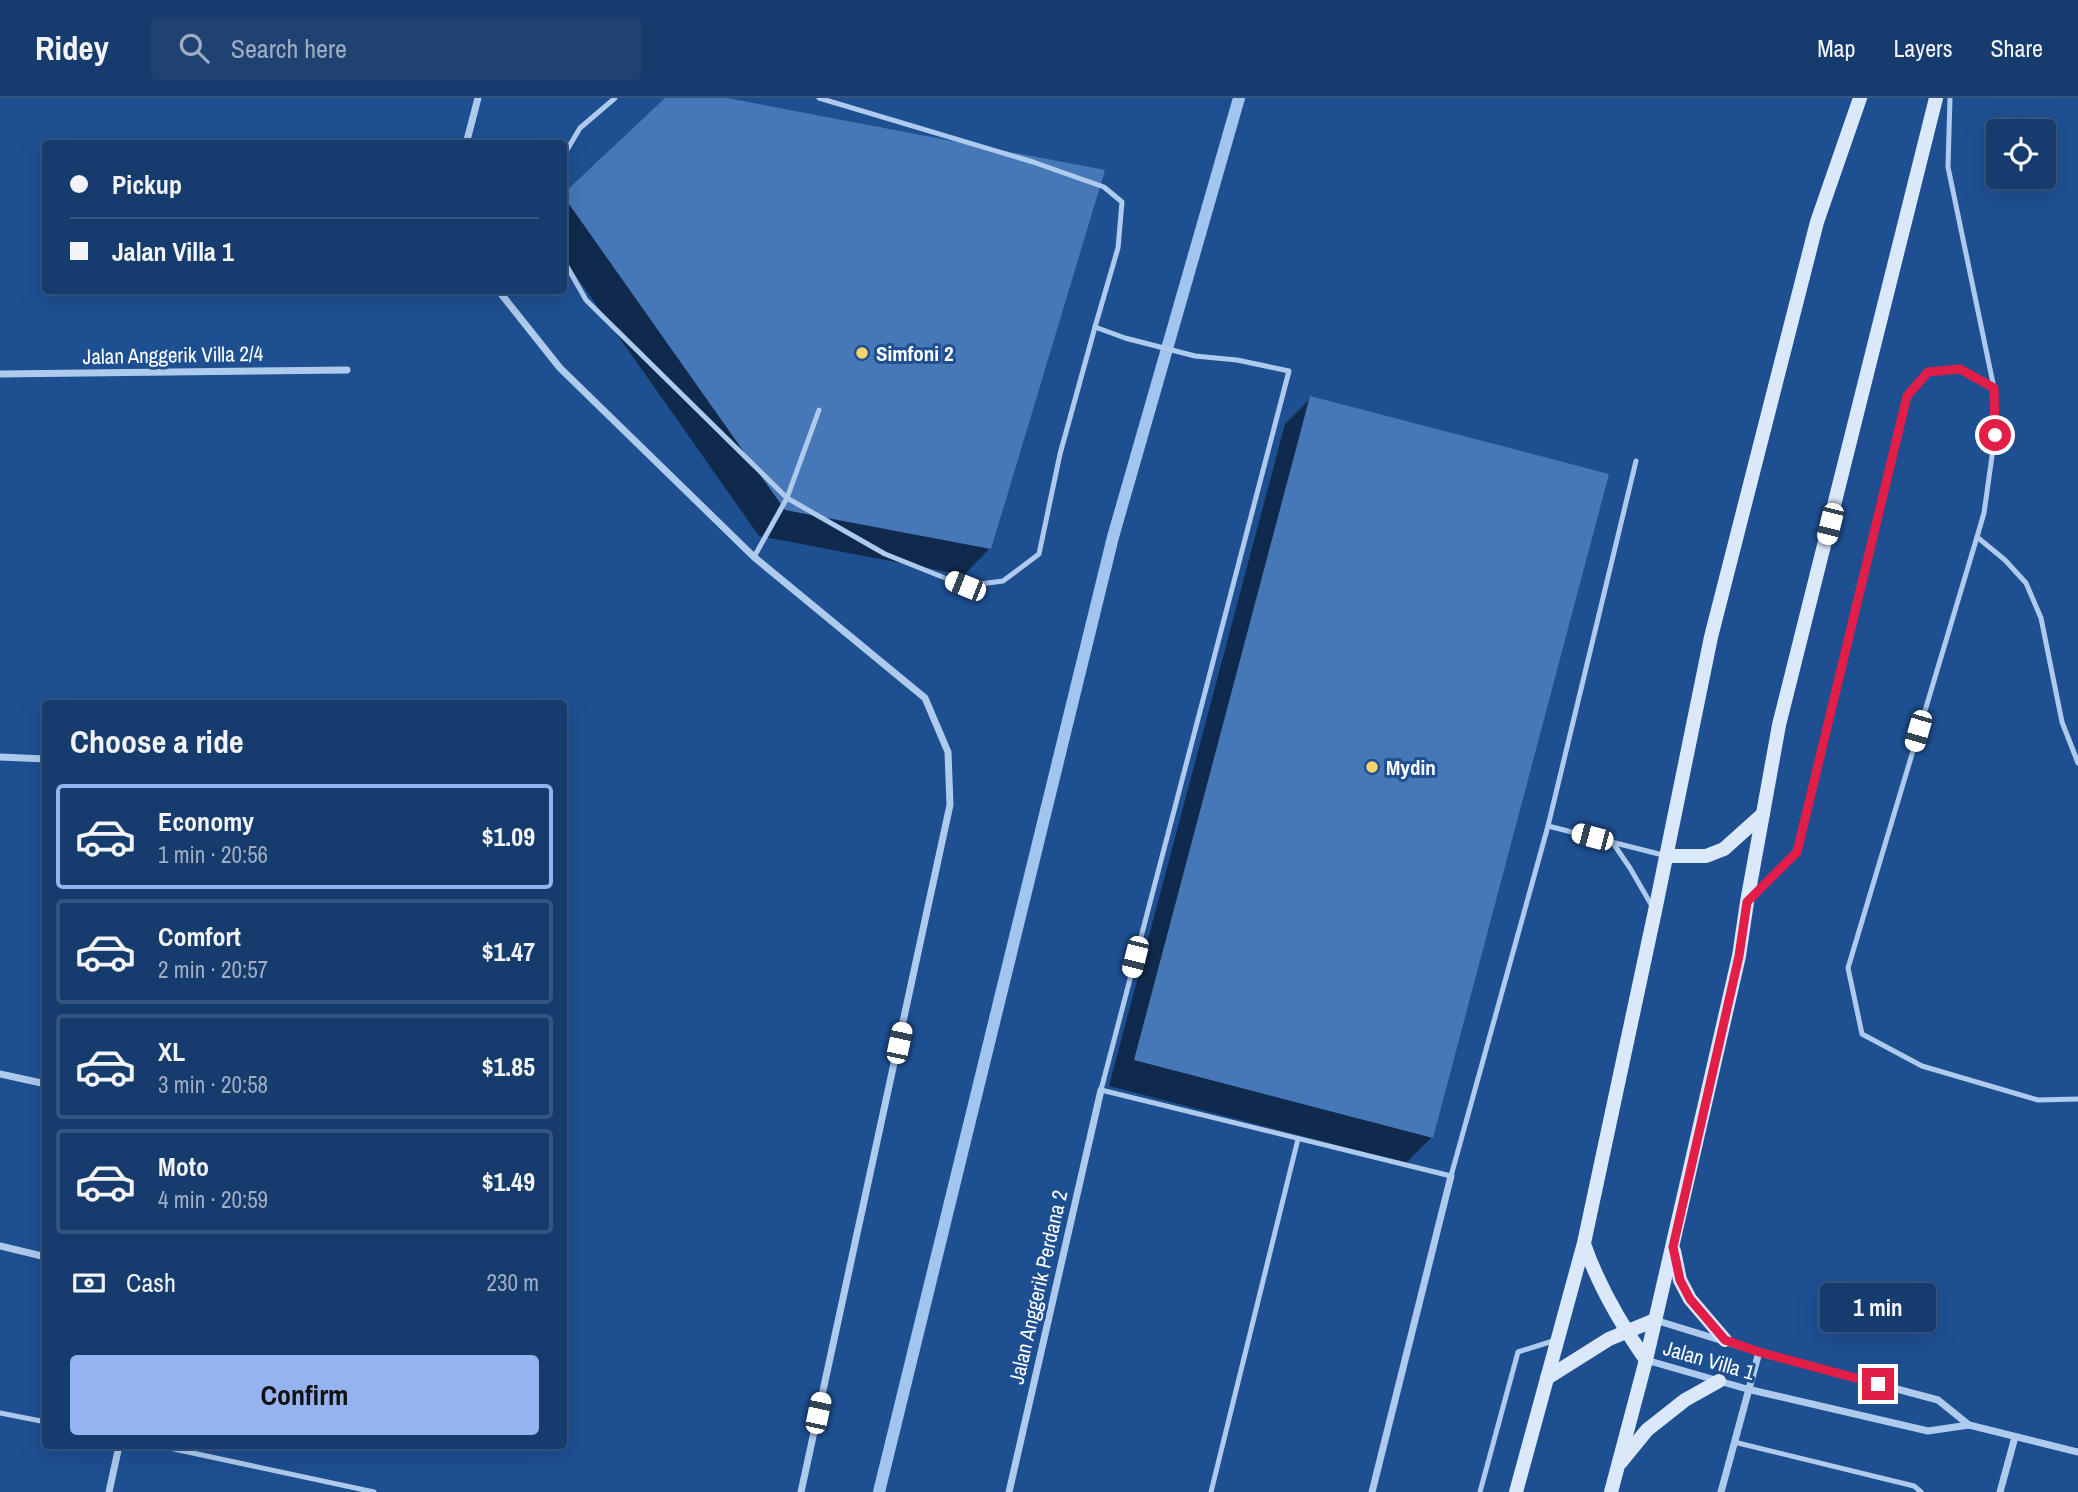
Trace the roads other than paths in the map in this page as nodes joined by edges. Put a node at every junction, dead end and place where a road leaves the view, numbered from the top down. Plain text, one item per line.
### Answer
1 (478, 98) edge
2 (615, 98) edge
3 (819, 98) edge
4 (1860, 98) edge
5 (1936, 98) edge
6 (1950, 98) edge
7 (468, 140) edge
8 (567, 151) edge
9 (567, 266) edge
10 (501, 294) edge
11 (1095, 327) junction
12 (347, 370) dead end
13 (0, 374) edge
14 (1994, 388) junction
15 (819, 410) dead end
16 (1636, 461) dead end
17 (787, 498) junction
18 (1977, 537) junction
19 (754, 557) junction
20 (0, 757) edge
21 (42, 759) edge
22 (2078, 763) edge
23 (1763, 814) junction
24 (1548, 826) junction
25 (1613, 843) junction
26 (1666, 856) junction
27 (1747, 902) junction
28 (1655, 911) junction
29 (0, 1073) edge
30 (42, 1083) edge
31 (1101, 1090) junction
32 (2078, 1099) edge
33 (1298, 1139) junction
34 (1451, 1176) junction
35 (1584, 1243) junction
36 (0, 1246) edge
37 (1673, 1247) junction
38 (42, 1256) edge
39 (1655, 1320) junction
40 (1626, 1331) junction
41 (1558, 1339) junction
42 (1725, 1340) junction
43 (1759, 1352) junction
44 (1646, 1360) junction
45 (1547, 1378) junction
46 (1719, 1381) junction
47 (1748, 1389) junction
48 (0, 1413) edge
49 (42, 1421) edge
50 (1969, 1425) junction
51 (2015, 1437) junction
52 (1734, 1442) junction
53 (118, 1449) edge
54 (174, 1449) edge
55 (2078, 1452) edge
56 (1619, 1466) junction
57 (109, 1492) edge
58 (374, 1492) edge
59 (801, 1492) edge
60 (1009, 1492) edge
61 (1211, 1492) edge
62 (1373, 1492) edge
63 (1480, 1492) edge
64 (1516, 1492) edge
65 (1611, 1492) edge
66 (1721, 1492) edge
67 (1921, 1492) edge
68 (2000, 1492) edge

1 - 7 street
2 - 8 lane
3 - 11 lane
4 - 26 street
5 - 23 street
6 - 14 lane
9 - 17 lane
10 - 19 street
11 - 17 lane
11 - 31 lane
12 - 13 street, Jalan Anggerik Villa 2/4
14 - 18 lane
14 - 27 lane
15 - 17 lane
16 - 24 lane
17 - 19 lane
18 - 22 lane
18 - 32 lane
19 - 59 street
20 - 21 street
23 - 26 street
23 - 27 street
24 - 25 lane
24 - 34 lane
25 - 26 lane
25 - 28 lane
26 - 28 street
27 - 37 street
28 - 35 street
29 - 30 street
31 - 33 lane
31 - 60 street, Jalan Anggerik Perdana 2
33 - 34 lane
33 - 61 lane
34 - 62 street
35 - 40 street
35 - 41 street
36 - 38 street
37 - 39 street
37 - 42 street
39 - 40 street
39 - 42 street, Jalan Villa 1
39 - 44 street
40 - 44 street
40 - 45 street
41 - 45 street
41 - 63 lane
42 - 43 street, Jalan Villa 1
43 - 47 street
43 - 50 street, Jalan Villa 1
44 - 46 street, Jalan Villa 1
44 - 56 street
45 - 64 street
46 - 47 street, Jalan Villa 1
46 - 56 street
47 - 50 street, Jalan Villa 1
47 - 52 street
48 - 49 lane
50 - 51 street, Jalan Villa 1
51 - 55 street, Jalan Villa 1
51 - 68 street
52 - 66 street
52 - 67 lane
53 - 57 street
54 - 58 lane
56 - 65 street

